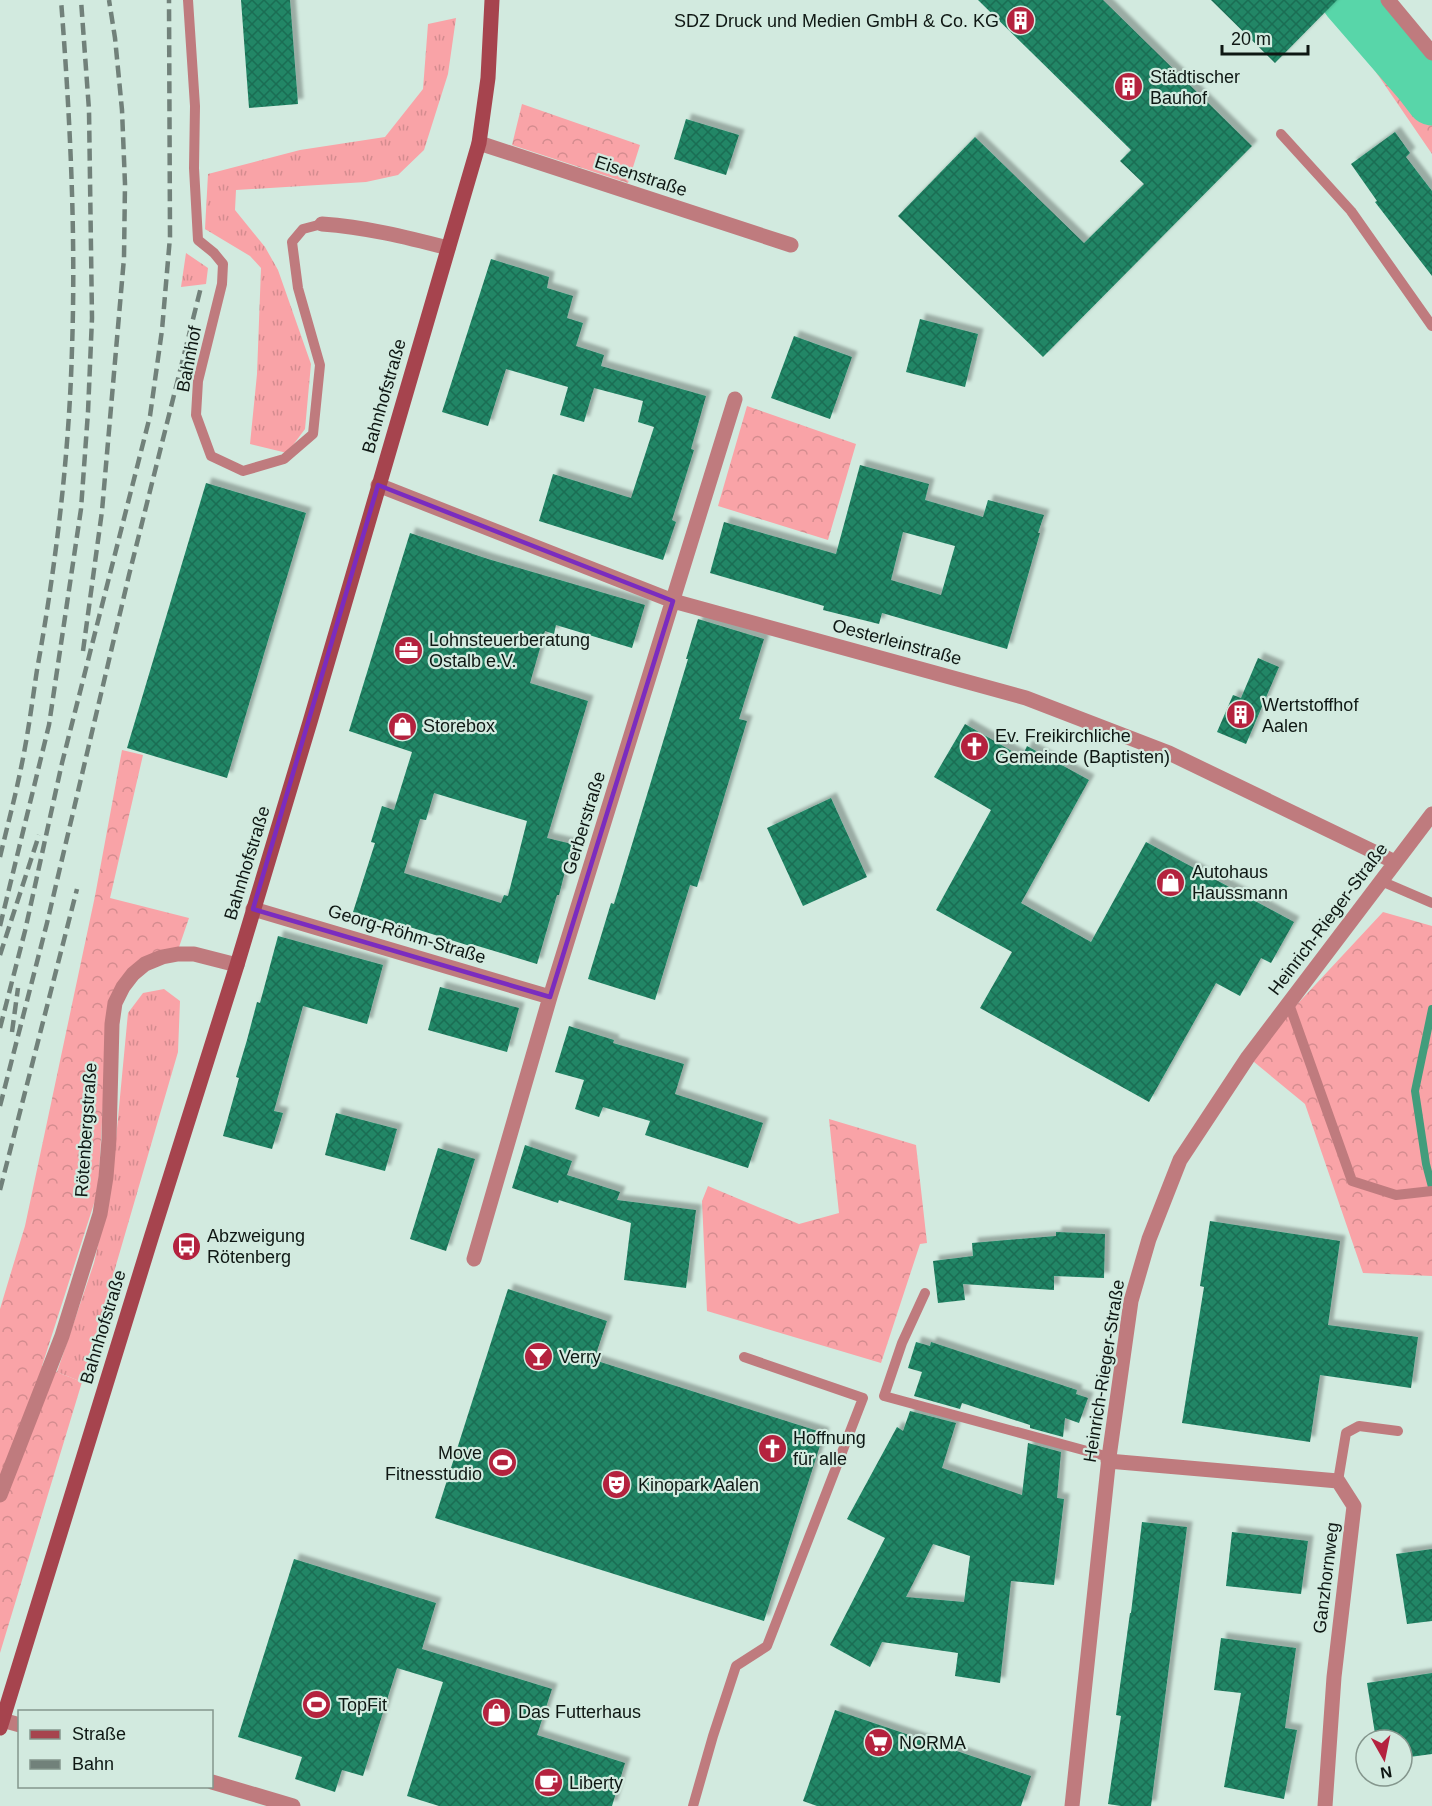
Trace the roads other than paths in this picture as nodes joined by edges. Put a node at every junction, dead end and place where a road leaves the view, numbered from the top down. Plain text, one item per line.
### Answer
1 (188, 0) edge
2 (492, 0) edge
3 (1388, 0) edge
4 (1432, 54) edge
5 (1281, 134) dead end
6 (478, 143) junction
7 (322, 224) joint
8 (791, 245) dead end
9 (448, 248) junction
10 (1432, 326) edge
11 (735, 399) dead end
12 (378, 485) junction
13 (673, 601) junction
14 (1432, 814) edge
15 (1395, 862) junction
16 (1381, 881) junction
17 (1432, 903) edge
18 (253, 909) junction
19 (237, 965) junction
20 (550, 998) junction
21 (1289, 1004) junction
22 (1432, 1191) edge
23 (474, 1259) dead end
24 (925, 1293) dead end
25 (744, 1357) dead end
26 (1398, 1431) dead end
27 (1109, 1459) junction
28 (1338, 1481) junction
29 (0, 1495) edge
30 (1, 1724) edge
31 (18, 1725) edge
32 (213, 1782) edge
33 (293, 1806) edge
34 (693, 1806) edge
35 (1072, 1806) edge
36 (1325, 1806) edge

1 - 7 lane, Bahnhof
2 - 6 main road, Bahnhofstraße
3 - 4 street
5 - 10 lane
6 - 8 street, Eisenstraße
6 - 9 main road, Bahnhofstraße
7 - 9 street
9 - 12 main road, Bahnhofstraße
11 - 13 street, Gerberstraße
12 - 13 street, Oesterleinstraße
12 - 18 main road, Bahnhofstraße
13 - 15 street, Oesterleinstraße
13 - 20 street, Gerberstraße
14 - 15 street, Heinrich-Rieger-Straße
15 - 16 street, Heinrich-Rieger-Straße
16 - 17 lane
16 - 21 street, Heinrich-Rieger-Straße
18 - 19 main road, Bahnhofstraße
18 - 20 street, Georg-Röhm-Straße
19 - 29 street, Rötenbergstraße
19 - 30 main road, Bahnhofstraße
20 - 23 street, Gerberstraße
21 - 22 lane
21 - 27 street, Heinrich-Rieger-Straße
24 - 27 lane
25 - 34 lane
26 - 28 lane
27 - 28 street
27 - 35 street, Heinrich-Rieger-Straße
28 - 36 street, Ganzhornweg
30 - 31 street
32 - 33 street

